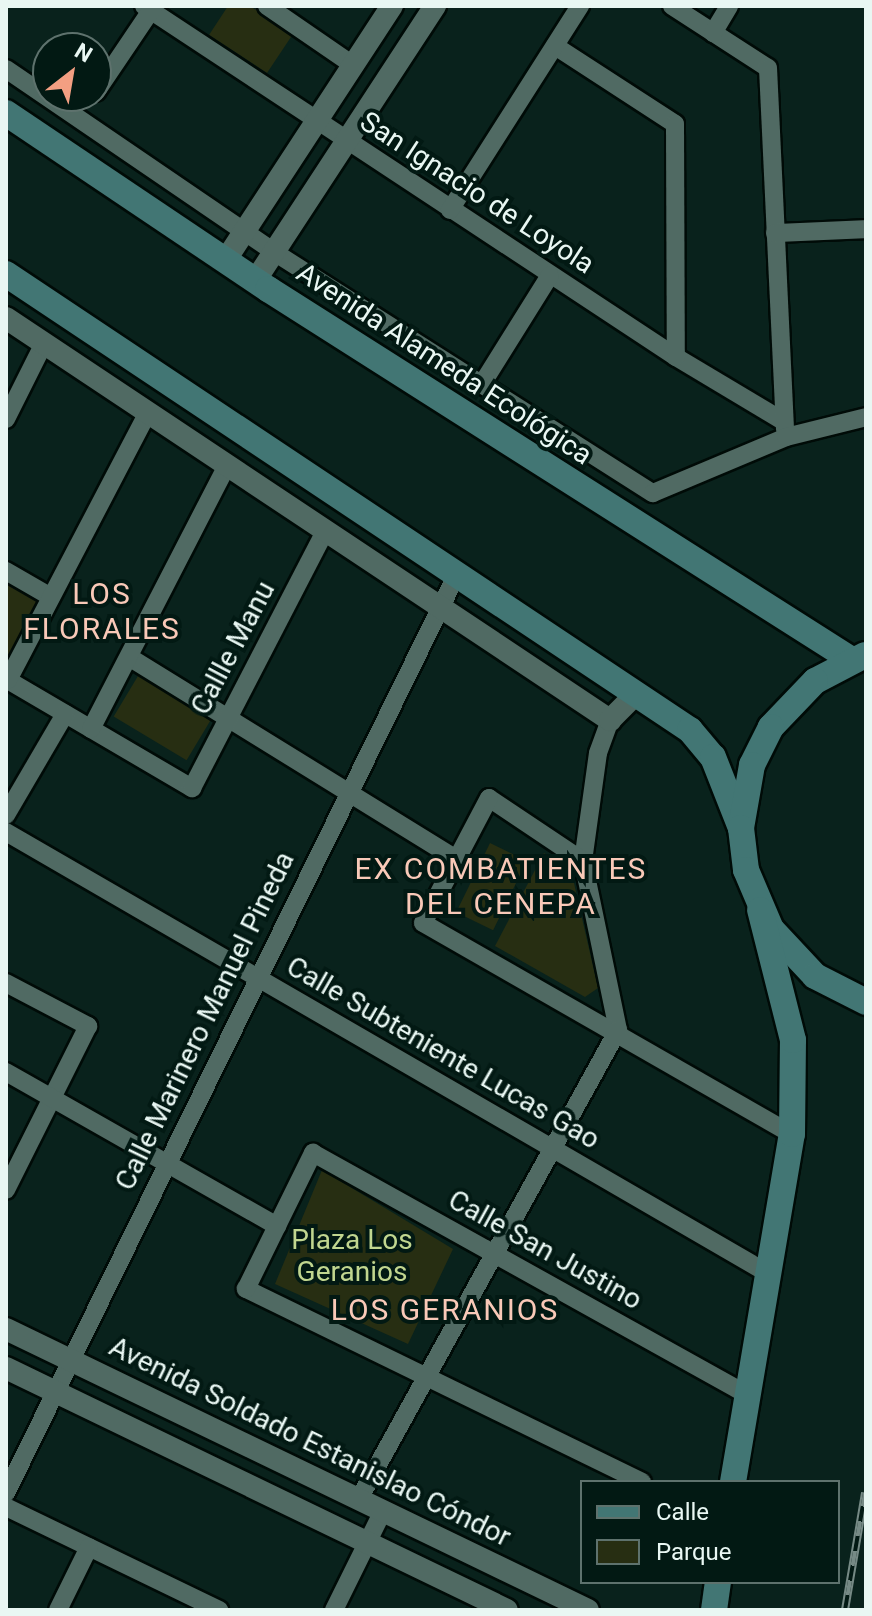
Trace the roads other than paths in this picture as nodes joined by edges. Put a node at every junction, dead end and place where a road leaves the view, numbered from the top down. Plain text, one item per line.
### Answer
1 (267, 6) edge
2 (392, 6) edge
3 (435, 6) edge
4 (580, 6) edge
5 (672, 6) edge
6 (729, 6) edge
7 (150, 7) edge
8 (713, 33) junction
9 (555, 46) junction
10 (353, 65) junction
11 (112, 67) edge
12 (6, 69) edge
13 (82, 112) edge
14 (6, 114) edge
15 (78, 118) junction
16 (316, 121) junction
17 (346, 141) junction
18 (450, 210) junction
19 (866, 229) edge
20 (242, 230) junction
21 (775, 233) junction
22 (274, 252) junction
23 (225, 261) junction
24 (6, 274) edge
25 (550, 275) junction
26 (255, 281) junction
27 (6, 318) edge
28 (44, 343) junction
29 (676, 357) junction
30 (482, 384) junction
31 (148, 412) junction
32 (866, 417) edge
33 (6, 419) edge
34 (784, 429) junction
35 (227, 466) junction
36 (653, 493) junction
37 (637, 525) junction
38 (324, 533) junction
39 (6, 571) edge
40 (457, 574) junction
41 (51, 597) junction
42 (437, 609) junction
43 (129, 657) junction
44 (859, 658) edge
45 (7, 680) edge
46 (636, 694) junction
47 (65, 714) junction
48 (228, 717) junction
49 (610, 720) junction
50 (91, 729) junction
51 (349, 790) junction
52 (6, 815) edge
53 (741, 828) junction
54 (6, 832) edge
55 (456, 859) junction
56 (583, 861) junction
57 (760, 910) junction
58 (257, 978) junction
59 (6, 983) edge
60 (866, 1002) edge
61 (618, 1030) junction
62 (6, 1072) edge
63 (53, 1096) junction
64 (792, 1134) junction
65 (551, 1147) junction
66 (166, 1165) junction
67 (6, 1190) edge
68 (277, 1226) junction
69 (493, 1253) junction
70 (769, 1274) junction
71 (6, 1329) edge
72 (71, 1360) junction
73 (6, 1368) edge
74 (426, 1377) junction
75 (55, 1392) junction
76 (749, 1396) junction
77 (638, 1480) edge
78 (733, 1480) edge
79 (6, 1493) edge
80 (359, 1499) junction
81 (6, 1507) edge
82 (383, 1511) junction
83 (367, 1542) junction
84 (89, 1547) junction
85 (718, 1584) edge
86 (196, 1605) edge
87 (58, 1610) edge
88 (219, 1610) edge
89 (334, 1610) edge
90 (507, 1610) edge
91 (588, 1610) edge
92 (714, 1610) edge

1 - 10 street
2 - 10 street
3 - 17 street
4 - 9 street
5 - 8 street
6 - 8 street
7 - 11 street
7 - 16 street, San Ignacio de Loyola
8 - 21 street
9 - 18 street
9 - 29 street
10 - 16 street
12 - 15 street, Avenida Alameda Ecológica
13 - 15 street
14 - 23 main road, Avenida Alameda Ecológica
15 - 20 street, Avenida Alameda Ecológica
16 - 17 street, San Ignacio de Loyola
16 - 20 street
17 - 18 street, San Ignacio de Loyola
17 - 22 street
18 - 25 street, San Ignacio de Loyola
19 - 21 street
20 - 22 street, Avenida Alameda Ecológica
20 - 23 street
21 - 34 street
22 - 26 street
22 - 30 street, Avenida Alameda Ecológica
23 - 26 main road, Avenida Alameda Ecológica
24 - 40 main road
25 - 29 street, San Ignacio de Loyola
25 - 30 street
26 - 37 main road, Avenida Alameda Ecológica
27 - 28 street
28 - 31 street
28 - 33 street
29 - 34 street, San Ignacio de Loyola
30 - 36 street, Avenida Alameda Ecológica
31 - 35 street
31 - 41 street
32 - 34 street
34 - 36 street
35 - 38 street
35 - 43 street
36 - 37 street
37 - 44 main road, Avenida Alameda Ecológica
38 - 42 street
38 - 48 street, Callle Manu
39 - 41 street
40 - 42 street, Calle Marinero Manuel Pineda
40 - 46 main road
41 - 45 street
42 - 49 street
42 - 51 street, Calle Marinero Manuel Pineda
43 - 48 street
43 - 50 street
44 - 53 main road
45 - 47 street
46 - 49 street
46 - 53 main road
47 - 50 street
47 - 52 street
48 - 50 street, Callle Manu
48 - 51 street
49 - 56 street
51 - 55 street
51 - 58 street, Calle Marinero Manuel Pineda
53 - 57 main road
54 - 58 street, Calle Subteniente Lucas Gao
55 - 56 street
55 - 61 street
56 - 61 street
57 - 60 main road
57 - 64 main road
58 - 65 street, Calle Subteniente Lucas Gao
58 - 66 street, Calle Marinero Manuel Pineda
59 - 63 street
61 - 64 street
61 - 65 street
62 - 63 street
63 - 66 street
63 - 67 street
64 - 70 main road
65 - 69 street
65 - 70 street, Calle Subteniente Lucas Gao
66 - 68 street
66 - 72 street, Calle Marinero Manuel Pineda
68 - 69 street, Calle San Justino
68 - 74 street
69 - 74 street
69 - 76 street, Calle San Justino
70 - 76 main road
71 - 72 street, Avenida Soldado Estanislao Cóndor
72 - 75 street, Calle Marinero Manuel Pineda
72 - 80 street, Avenida Soldado Estanislao Cóndor
73 - 75 street
74 - 77 street
74 - 80 street
75 - 79 street, Calle Marinero Manuel Pineda
75 - 83 street
76 - 78 main road
80 - 82 street, Avenida Soldado Estanislao Cóndor
81 - 84 street
82 - 83 street
82 - 91 street, Avenida Soldado Estanislao Cóndor
83 - 89 street
83 - 90 street
84 - 86 street
84 - 87 street
85 - 92 main road
86 - 88 street

